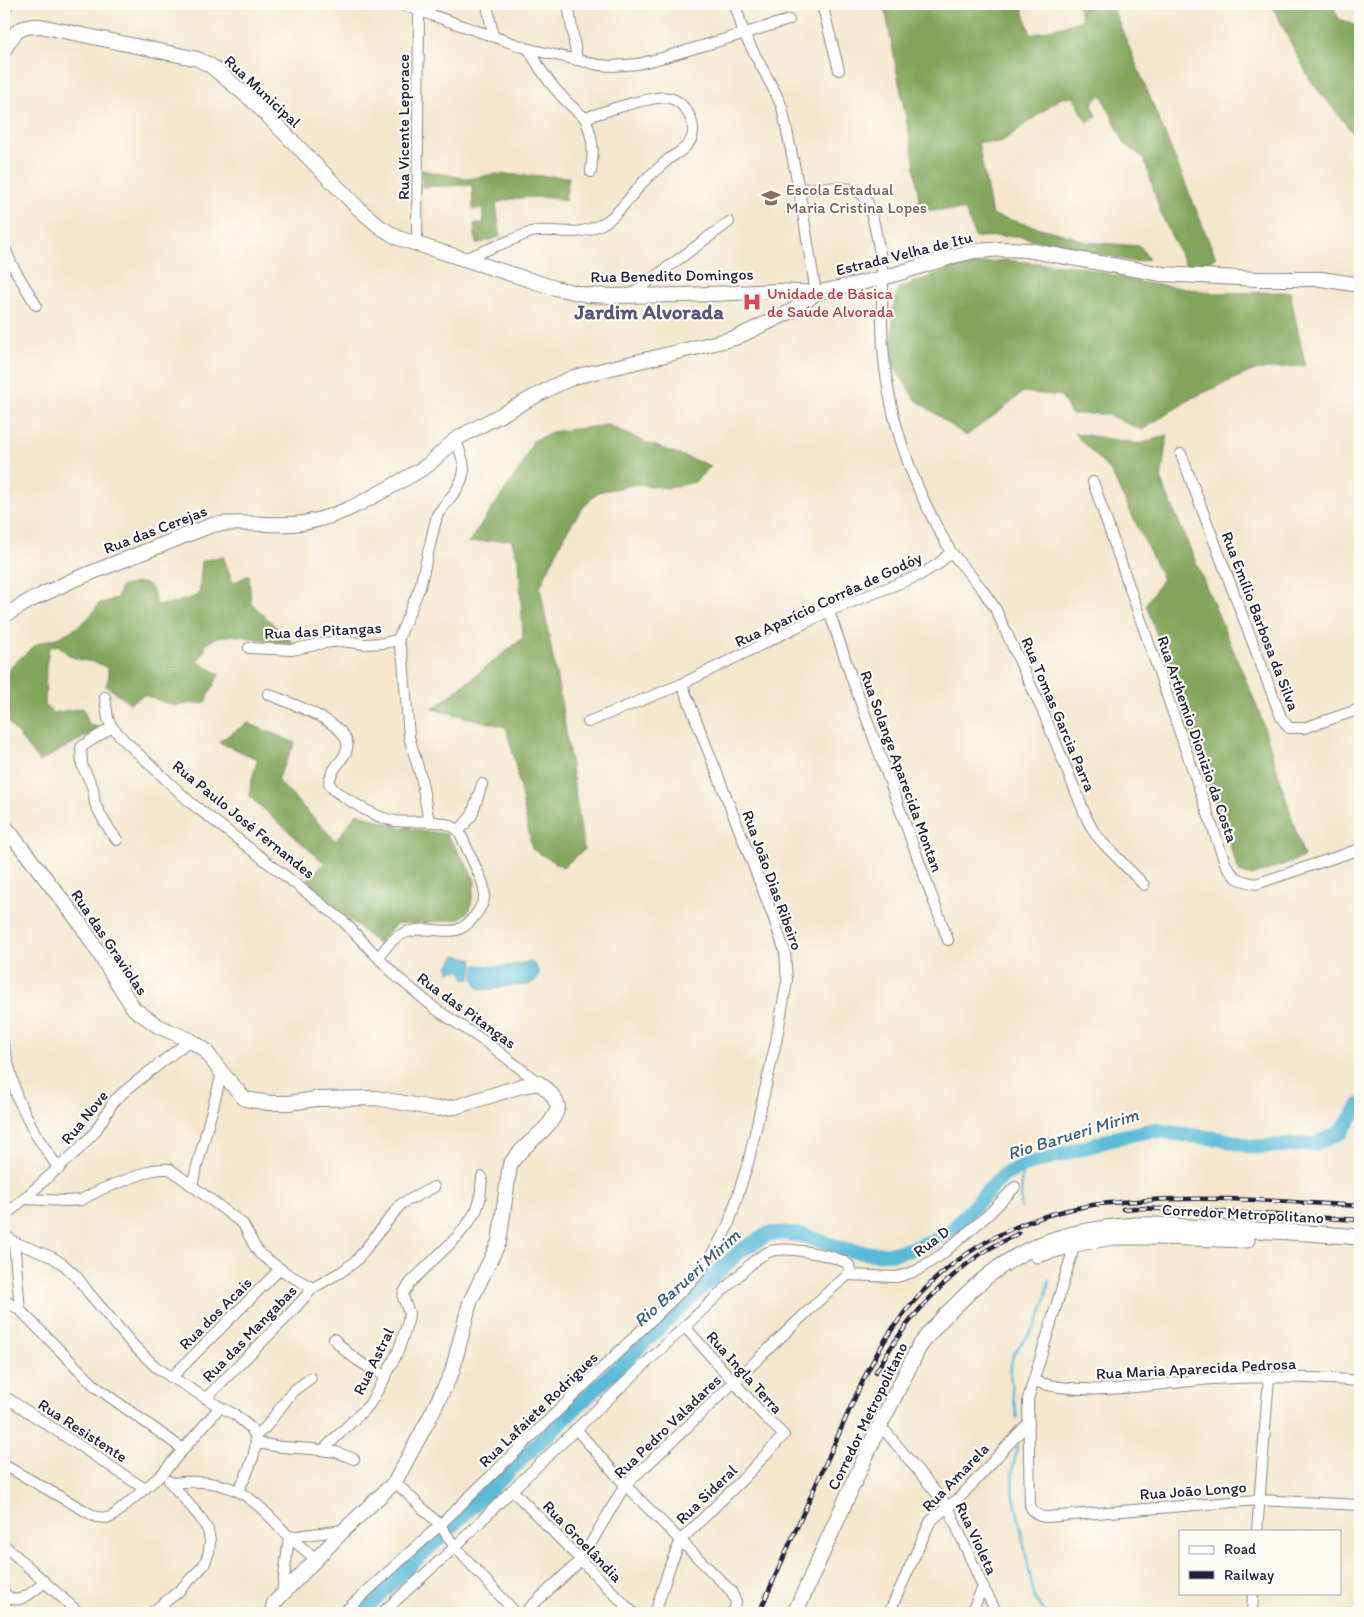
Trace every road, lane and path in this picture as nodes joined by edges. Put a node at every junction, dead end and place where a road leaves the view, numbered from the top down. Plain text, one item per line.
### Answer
1 (400, 4) edge
2 (487, 4) edge
3 (568, 4) edge
4 (735, 4) edge
5 (822, 4) edge
6 (419, 10) junction
7 (789, 20) dead end
8 (744, 34) junction
9 (493, 35) junction
10 (529, 49) junction
11 (4, 50) edge
12 (577, 60) junction
13 (839, 70) dead end
14 (585, 118) junction
15 (591, 172) dead end
16 (800, 189) junction
17 (729, 222) dead end
18 (417, 243) junction
19 (4, 246) edge
20 (464, 259) junction
21 (883, 278) junction
22 (1360, 285) edge
23 (816, 293) junction
24 (629, 296) junction
25 (36, 305) dead end
26 (456, 439) junction
27 (1182, 454) dead end
28 (1093, 482) dead end
29 (951, 552) junction
30 (830, 611) junction
31 (4, 616) edge
32 (398, 640) junction
33 (249, 648) dead end
34 (682, 684) junction
35 (268, 694) dead end
36 (105, 697) dead end
37 (1360, 709) edge
38 (588, 722) dead end
39 (112, 726) junction
40 (482, 784) dead end
41 (429, 822) junction
42 (4, 825) edge
43 (459, 831) junction
44 (117, 840) dead end
45 (1360, 849) edge
46 (1144, 885) dead end
47 (948, 940) dead end
48 (379, 957) junction
49 (190, 1040) junction
50 (4, 1047) edge
51 (222, 1073) junction
52 (540, 1084) junction
53 (59, 1169) junction
54 (482, 1177) dead end
55 (192, 1185) junction
56 (434, 1187) dead end
57 (1015, 1188) dead end
58 (26, 1199) junction
59 (732, 1210) joint
60 (4, 1217) edge
61 (1135, 1225) junction
62 (4, 1234) edge
63 (1360, 1237) edge
64 (14, 1242) junction
65 (1075, 1244) junction
66 (1360, 1247) edge
67 (280, 1269) junction
68 (848, 1275) junction
69 (313, 1288) junction
70 (4, 1300) edge
71 (20, 1310) junction
72 (685, 1327) junction
73 (334, 1339) dead end
74 (386, 1376) junction
75 (1269, 1377) junction
76 (171, 1378) junction
77 (311, 1378) dead end
78 (1360, 1380) edge
79 (1034, 1381) junction
80 (734, 1383) junction
81 (4, 1396) edge
82 (206, 1398) junction
83 (220, 1407) junction
84 (1029, 1424) junction
85 (576, 1429) junction
86 (886, 1432) junction
87 (784, 1435) joint
88 (256, 1439) junction
89 (183, 1449) junction
90 (323, 1450) junction
91 (354, 1459) dead end
92 (4, 1465) edge
93 (161, 1475) junction
94 (395, 1482) junction
95 (172, 1483) junction
96 (625, 1485) junction
97 (145, 1489) junction
98 (238, 1490) junction
99 (512, 1490) junction
100 (1258, 1500) junction
101 (1360, 1506) edge
102 (948, 1507) junction
103 (442, 1527) junction
104 (344, 1530) junction
105 (1257, 1530) edge
106 (289, 1537) junction
107 (680, 1540) junction
108 (4, 1545) edge
109 (453, 1545) junction
110 (316, 1559) junction
111 (581, 1560) junction
112 (45, 1582) junction
113 (983, 1587) junction
114 (4, 1592) edge
115 (282, 1594) junction
116 (1254, 1594) edge
117 (79, 1613) edge
118 (152, 1613) edge
119 (272, 1613) edge
120 (344, 1613) edge
121 (382, 1613) edge
122 (516, 1613) edge
123 (524, 1613) edge
124 (632, 1613) edge
125 (655, 1613) edge
126 (734, 1613) edge
127 (795, 1613) edge
128 (801, 1613) edge
129 (889, 1613) edge
130 (971, 1613) edge
131 (997, 1613) edge
132 (1252, 1613) edge

1 - 6 street
2 - 9 street
3 - 12 street
4 - 8 street
5 - 13 street
6 - 9 street
6 - 18 street, Rua Vicente Leporace
7 - 8 street
8 - 12 street
8 - 16 street
9 - 10 street
10 - 12 street
10 - 14 street
11 - 18 main road, Rua Municipal
14 - 15 street
14 - 20 street
16 - 21 street
16 - 23 street
17 - 24 street
18 - 20 main road, Rua Benedito Domingos
19 - 25 street
20 - 24 main road, Rua Benedito Domingos
21 - 22 main road, Estrada Velha de Itu
21 - 23 main road, Estrada Velha de Itu
21 - 29 street
23 - 24 main road, Rua Benedito Domingos
23 - 26 main road, Estrada Velha de Itu
26 - 31 main road, Rua das Cerejas
26 - 32 street
27 - 37 street, Rua Emílio Barbosa da Silva
28 - 45 street, Rua Arthemio Dionizio da Costa
29 - 30 street, Rua Aparício Corrêa de Godóy
29 - 46 street, Rua Tomas Garcia Parra
30 - 34 street, Rua Aparício Corrêa de Godóy
30 - 47 street, Rua Solange Aparecida Montan
32 - 33 street, Rua das Pitangas
32 - 41 street
34 - 38 street, Rua Aparício Corrêa de Godóy
34 - 59 street, Rua João Dias Ribeiro
35 - 41 street
36 - 39 street, Rua Paulo José Fernandes
39 - 44 street
39 - 48 street, Rua Paulo José Fernandes
40 - 43 street
41 - 43 street
42 - 49 main road, Rua das Graviolas
43 - 48 street
48 - 52 street, Rua das Pitangas
49 - 51 main road, Rua das Graviolas
49 - 53 street, Rua Nove
50 - 53 street
51 - 52 main road, Rua das Graviolas
51 - 55 street
52 - 94 main road
53 - 58 street, Rua Nove
54 - 74 street, Rua Astral
55 - 58 street, Rua das Mangabas
55 - 67 street, Rua das Mangabas
56 - 69 street, Rua das Mangabas
57 - 68 street, Rua D
58 - 60 street, Rua Nove
59 - 103 street, Rua Lafaiete Rodrigues
61 - 63 main road, Corredor Metropolitano
61 - 65 main road
61 - 127 main road, Corredor Metropolitano
62 - 64 street
64 - 71 street
64 - 76 street
65 - 66 main road
65 - 79 street
65 - 86 main road
67 - 69 street, Rua das Mangabas
67 - 76 street, Rua dos Acais
68 - 72 street
68 - 80 street, Rua Pedro Valadares
69 - 82 street, Rua das Mangabas
70 - 71 street
71 - 89 street
72 - 80 street, Rua Ingla Terra
72 - 85 street
73 - 74 street
74 - 90 street, Rua Astral
75 - 78 street, Rua Maria Aparecida Pedrosa
75 - 79 street, Rua Maria Aparecida Pedrosa
75 - 100 street
76 - 82 street
77 - 88 street
79 - 84 street
80 - 87 street, Rua Ingla Terra
80 - 96 street, Rua Pedro Valadares
81 - 97 street, Rua Resistente
82 - 83 street
83 - 88 street
83 - 89 street
84 - 100 street, Rua João Longo
84 - 102 street, Rua Amarela
85 - 96 street
85 - 99 street
86 - 102 street, Rua Violeta
86 - 128 main road
87 - 107 street, Rua Sideral
88 - 90 street
88 - 98 street
89 - 93 street
90 - 91 street
92 - 97 street
93 - 95 street
93 - 97 street
94 - 103 street
94 - 104 main road
95 - 98 street
95 - 118 street
96 - 107 street
96 - 111 street, Rua Pedro Valadares
98 - 106 street
99 - 109 street
99 - 111 street, Rua Groelândia
100 - 101 street, Rua João Longo
100 - 105 street
102 - 113 street, Rua Violeta
102 - 129 street, Rua Amarela
103 - 109 street
103 - 120 street, Rua Lafaiete Rodrigues
104 - 106 street
104 - 110 main road
106 - 110 street
106 - 115 street
107 - 125 street, Rua Sideral
107 - 126 street
108 - 112 street
109 - 121 street
109 - 122 street
110 - 115 main road
111 - 123 street, Rua Pedro Valadares
111 - 124 street, Rua Groelândia
112 - 114 street
112 - 117 street
113 - 130 street
113 - 131 street, Rua Violeta
115 - 119 main road
116 - 132 street

